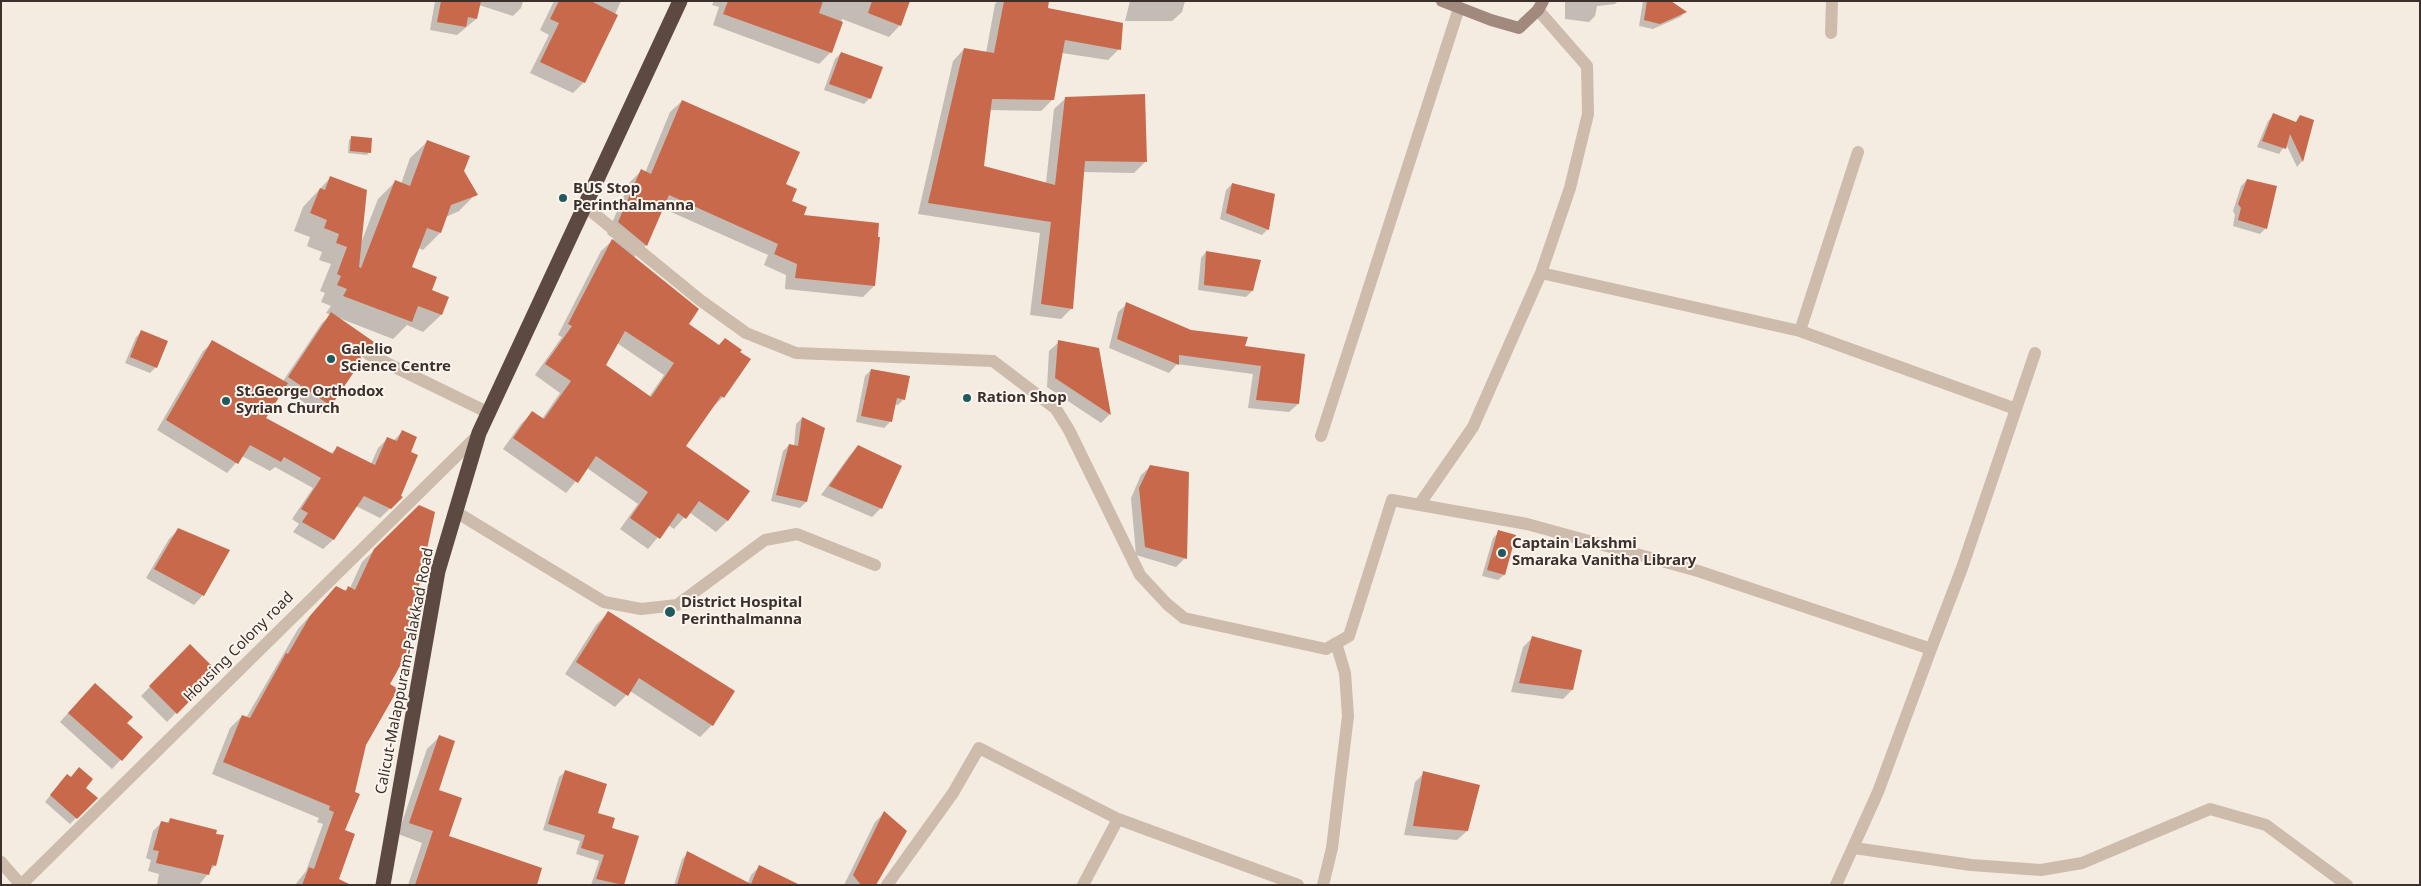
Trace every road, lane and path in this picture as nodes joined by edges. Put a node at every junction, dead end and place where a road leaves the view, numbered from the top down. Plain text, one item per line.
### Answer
1 (680, 1) edge
2 (1442, 1) edge
3 (1832, 1) edge
4 (1541, 6) edge
5 (1459, 8) junction
6 (1831, 33) dead end
7 (1858, 152) dead end
8 (586, 207) junction
9 (1542, 273) junction
10 (1800, 331) junction
11 (2036, 352) dead end
12 (368, 354) dead end
13 (2016, 409) junction
14 (489, 413) junction
15 (480, 433) junction
16 (1321, 436) dead end
17 (1419, 505) junction
18 (456, 512) junction
19 (874, 565) dead end
20 (1336, 643) junction
21 (1931, 649) junction
22 (1118, 819) junction
23 (1854, 848) junction
24 (1, 862) edge
25 (21, 885) edge
26 (383, 885) edge
27 (887, 885) edge
28 (1083, 885) edge
29 (1298, 885) edge
30 (1323, 885) edge
31 (1836, 885) edge
32 (2347, 885) edge

1 - 8 highway, Calicut-Malappuram-Palakkad Road
2 - 5 street
3 - 6 street
4 - 5 street
4 - 9 street
5 - 16 street
7 - 10 street
8 - 14 highway, Calicut-Malappuram-Palakkad Road
8 - 20 street
9 - 10 street
9 - 17 street
10 - 13 street
11 - 13 street
12 - 14 street
13 - 21 street
14 - 15 highway, Calicut-Malappuram-Palakkad Road
15 - 18 highway, Calicut-Malappuram-Palakkad Road
15 - 25 street, Housing Colony road
17 - 20 street
17 - 21 street
18 - 19 street
18 - 26 highway, Calicut-Malappuram-Palakkad Road
20 - 30 street
21 - 23 street
22 - 27 street
22 - 28 street
22 - 29 street
23 - 31 street
23 - 32 street
24 - 25 street

